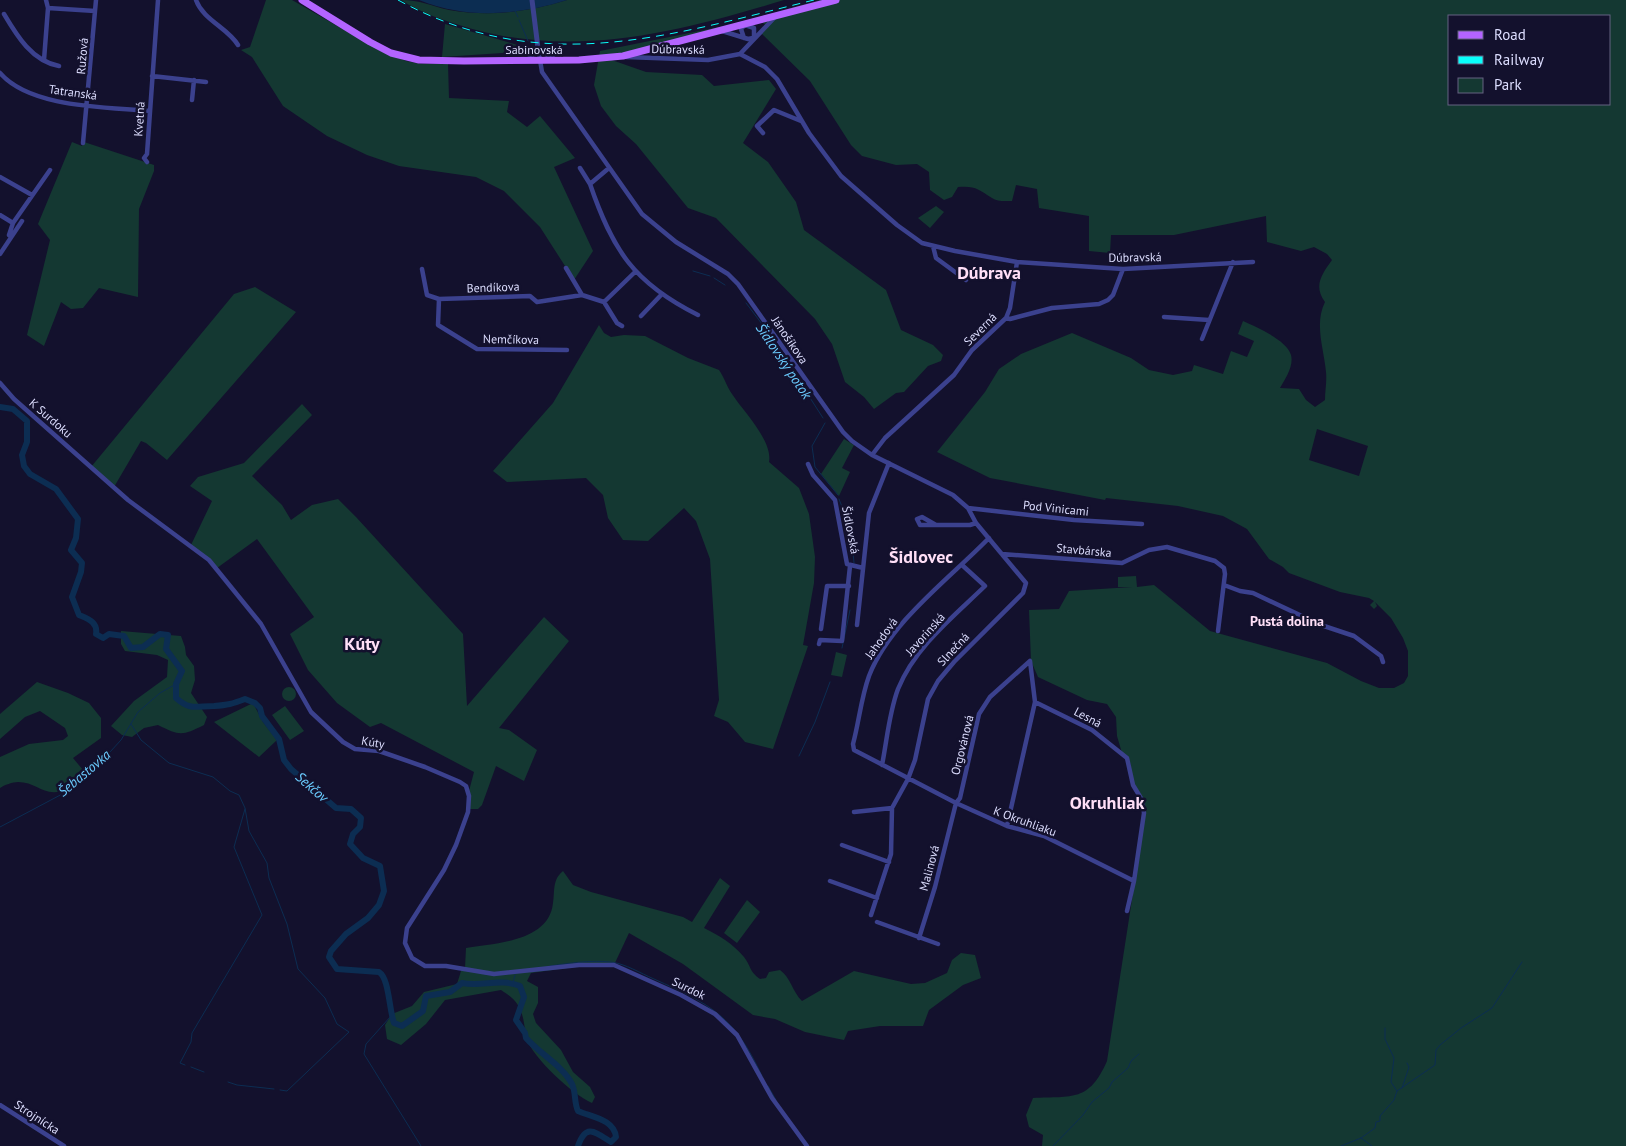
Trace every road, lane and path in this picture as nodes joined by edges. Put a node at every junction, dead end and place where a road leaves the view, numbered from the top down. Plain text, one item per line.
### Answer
1 (46, 0) edge
2 (96, 0) edge
3 (158, 0) edge
4 (196, 0) edge
5 (302, 0) edge
6 (532, 0) edge
7 (836, 0) edge
8 (48, 8) junction
9 (95, 11) junction
10 (4, 14) dead end
11 (776, 16) junction
12 (745, 25) junction
13 (721, 31) junction
14 (744, 38) junction
15 (754, 38) junction
16 (238, 45) dead end
17 (747, 45) junction
18 (538, 48) junction
19 (44, 51) junction
20 (36, 54) junction
21 (740, 54) junction
22 (615, 57) junction
23 (44, 60) junction
24 (528, 60) junction
25 (539, 60) junction
26 (555, 60) junction
27 (59, 66) dead end
28 (540, 69) junction
29 (0, 73) edge
30 (152, 76) junction
31 (194, 80) junction
32 (206, 82) dead end
33 (192, 100) dead end
34 (87, 104) junction
35 (150, 111) junction
36 (801, 122) junction
37 (763, 133) dead end
38 (83, 143) dead end
39 (147, 162) dead end
40 (580, 168) dead end
41 (609, 168) junction
42 (50, 170) dead end
43 (0, 177) edge
44 (590, 184) junction
45 (32, 195) junction
46 (0, 215) edge
47 (22, 221) dead end
48 (12, 222) junction
49 (8, 241) junction
50 (934, 246) junction
51 (0, 254) edge
52 (1017, 262) junction
53 (1233, 262) junction
54 (1253, 262) dead end
55 (566, 268) dead end
56 (422, 269) dead end
57 (1123, 269) junction
58 (635, 272) junction
59 (966, 280) dead end
60 (662, 294) junction
61 (582, 295) junction
62 (439, 299) junction
63 (604, 302) junction
64 (698, 315) dead end
65 (641, 316) dead end
66 (1164, 317) dead end
67 (1006, 318) junction
68 (1209, 320) junction
69 (622, 326) dead end
70 (1202, 339) dead end
71 (566, 350) dead end
72 (0, 383) edge
73 (872, 455) junction
74 (889, 463) junction
75 (808, 464) dead end
76 (90, 467) joint
77 (968, 508) junction
78 (976, 523) junction
79 (1142, 524) dead end
80 (936, 525) dead end
81 (989, 538) junction
82 (1002, 554) junction
83 (1022, 555) junction
84 (1008, 560) junction
85 (962, 565) junction
86 (850, 566) junction
87 (863, 568) junction
88 (1224, 585) junction
89 (849, 586) junction
90 (857, 625) dead end
91 (821, 629) dead end
92 (1218, 630) dead end
93 (819, 644) dead end
94 (1383, 662) dead end
95 (1034, 702) junction
96 (882, 765) junction
97 (908, 779) junction
98 (956, 803) junction
99 (892, 808) junction
100 (854, 812) dead end
101 (1007, 826) junction
102 (842, 845) dead end
103 (889, 862) junction
104 (830, 881) dead end
105 (1134, 881) junction
106 (877, 898) junction
107 (1127, 911) dead end
108 (871, 915) dead end
109 (877, 922) dead end
110 (919, 938) junction
111 (938, 944) dead end
112 (494, 974) joint
113 (0, 1105) edge
114 (64, 1146) edge
115 (807, 1146) edge

1 - 8 street
2 - 9 street, Ružová
3 - 30 street, Kvetná
4 - 16 street
5 - 24 main road, Sabinovská
6 - 18 street
7 - 11 main road, Sabinovská
8 - 9 street
8 - 19 street
9 - 34 street, Ružová
10 - 20 street, Tatranská
11 - 12 main road, Sabinovská
11 - 15 street
12 - 13 main road, Sabinovská
12 - 14 street
12 - 15 street
13 - 14 street
13 - 22 main road, Sabinovská
14 - 15 street
14 - 17 street
15 - 17 street
17 - 21 street
18 - 24 street
18 - 25 street, Jánošíkova
18 - 26 street
19 - 20 street
19 - 23 street
20 - 23 street, Tatranská
21 - 22 street, Dúbravská
21 - 36 street, Dúbravská
22 - 26 main road, Sabinovská
23 - 27 street, Tatranská
24 - 25 main road, Sabinovská
24 - 28 street
25 - 26 main road, Sabinovská
25 - 28 street, Jánošíkova
28 - 41 street, Jánošíkova
29 - 34 street, Tatranská
30 - 31 street
30 - 35 street, Kvetná
31 - 32 street
31 - 33 street
34 - 35 street, Tatranská
34 - 38 street, Ružová
35 - 39 street, Kvetná
36 - 37 street, Dúbravská
36 - 50 street, Dúbravská
40 - 44 street
41 - 44 street
41 - 73 street, Jánošíkova
42 - 45 street
43 - 45 street
44 - 58 street
45 - 48 street
46 - 48 street
47 - 49 street
48 - 49 street
49 - 51 street
50 - 52 street, Dúbravská
50 - 59 street
52 - 57 street, Dúbravská
52 - 67 street
53 - 54 street, Dúbravská
53 - 57 street, Dúbravská
53 - 68 street
55 - 61 street
56 - 62 street
57 - 67 street, Severná
58 - 60 street
58 - 63 street
60 - 64 street
60 - 65 street
61 - 62 street, Bendíkova
61 - 63 street, Bendíkova
62 - 71 street, Nemčíkova
63 - 69 street
66 - 68 street
67 - 73 street, Severná
68 - 70 street
72 - 76 street, K Surdoku
73 - 74 street, Jánošíkova
74 - 77 street
74 - 87 street, Šidlovská
75 - 86 street, Šidlovská
76 - 112 street, Kúty
77 - 78 street
77 - 79 street, Pod Vinicami
78 - 80 street
78 - 81 street
81 - 82 street
81 - 85 street, Jahodová
82 - 83 street, Stavbárska
82 - 84 street, Slnečná
83 - 84 street, Stavbárska
83 - 88 street, Stavbárska
84 - 97 street, Slnečná
85 - 96 street, Javorinská
85 - 96 street, Jahodová
86 - 87 street, Šidlovská
86 - 89 street
87 - 90 street, Šidlovská
88 - 92 street, Stavbárska
88 - 94 street
89 - 91 street
89 - 93 street
95 - 98 street, Orgovánová
95 - 101 street
95 - 105 street, Lesná
96 - 97 street, K Okruhliaku
97 - 98 street, K Okruhliaku
97 - 99 street
98 - 101 street, K Okruhliaku
98 - 110 street, Malinová
99 - 100 street
99 - 103 street
101 - 105 street, K Okruhliaku
102 - 103 street
103 - 106 street
104 - 106 street
105 - 107 street
106 - 108 street
109 - 110 street
110 - 111 street
112 - 115 street, Surdok
113 - 114 street, Strojnícka

